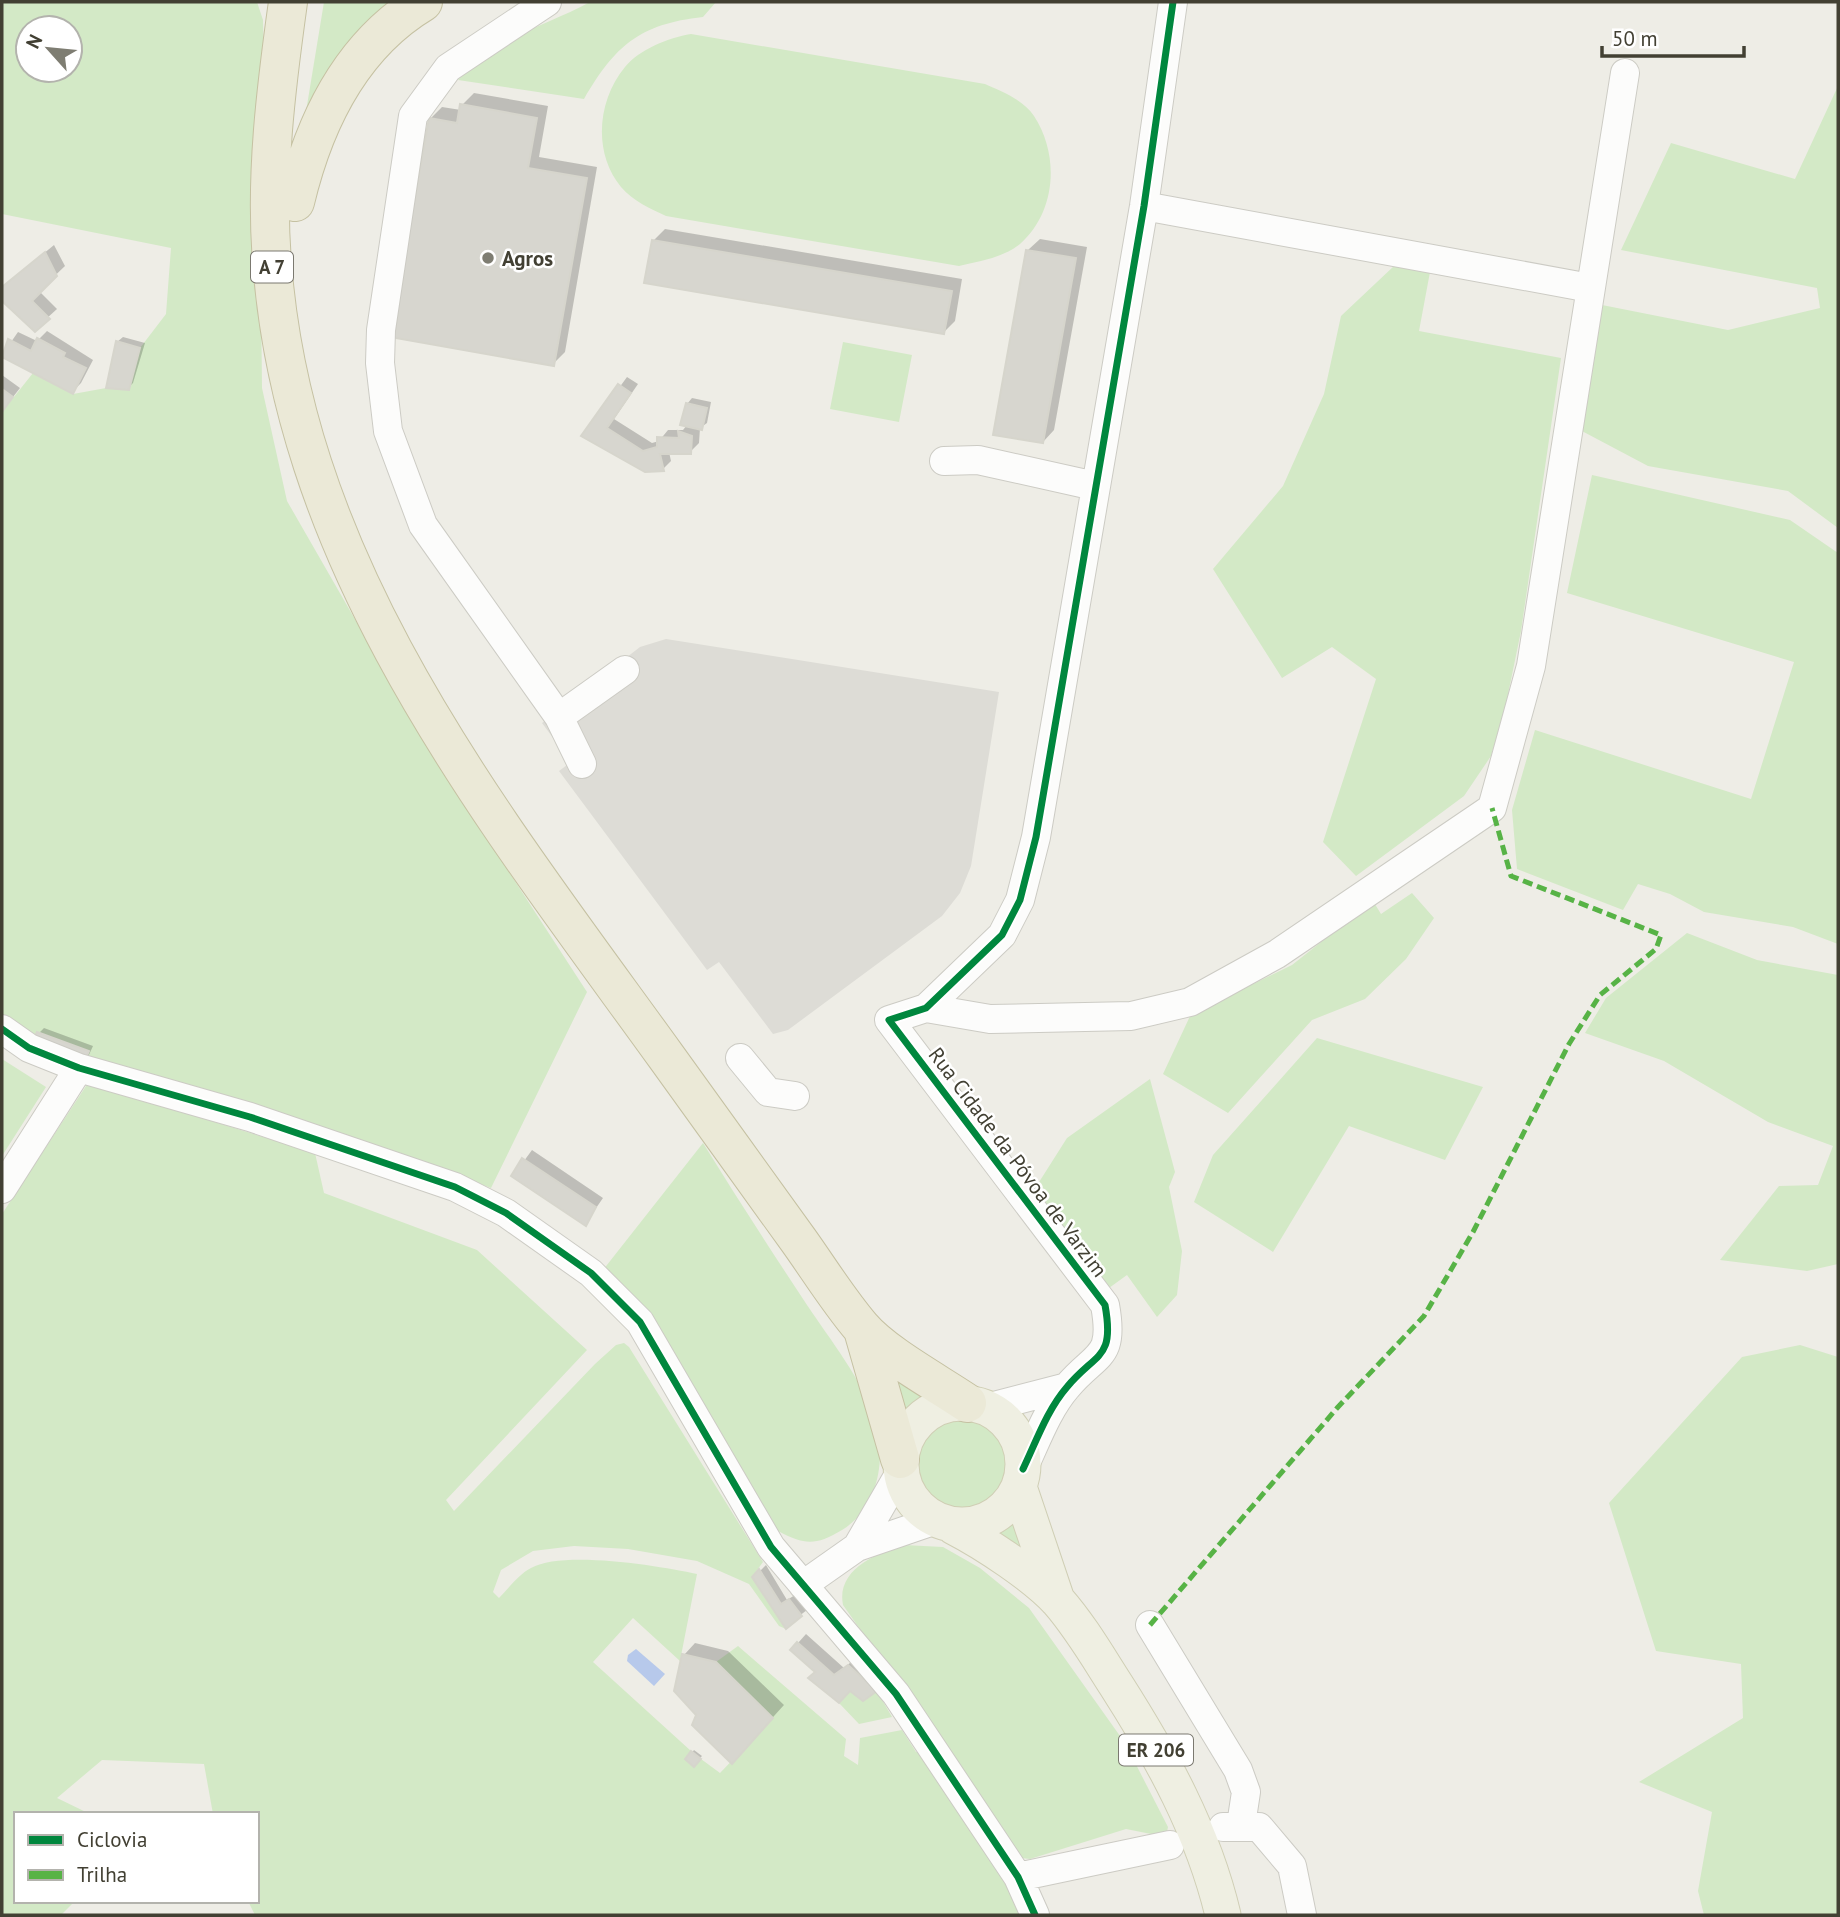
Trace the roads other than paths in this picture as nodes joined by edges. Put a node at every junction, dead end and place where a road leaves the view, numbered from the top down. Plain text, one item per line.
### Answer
1 (270, 2) edge
2 (288, 2) edge
3 (309, 2) edge
4 (423, 2) edge
5 (547, 2) edge
6 (1174, 2) edge
7 (279, 64) junction
8 (1625, 73) dead end
9 (295, 202) junction
10 (1144, 206) junction
11 (1590, 288) junction
12 (944, 461) dead end
13 (1095, 486) junction
14 (336, 523) junction
15 (625, 670) dead end
16 (559, 717) junction
17 (582, 764) dead end
18 (926, 1008) junction
19 (2, 1029) edge
20 (740, 1058) dead end
21 (79, 1068) junction
22 (795, 1096) dead end
23 (2, 1189) edge
24 (863, 1330) junction
25 (1067, 1387) junction
26 (977, 1405) junction
27 (900, 1465) junction
28 (1021, 1478) junction
29 (945, 1523) junction
30 (857, 1547) junction
31 (803, 1584) junction
32 (1057, 1600) junction
33 (1150, 1625) dead end
34 (1170, 1845) dead end
35 (1018, 1877) junction
36 (1035, 1915) edge
37 (1223, 1915) edge
38 (1301, 1915) edge

1 - 7 highway
2 - 7 highway, A 7
3 - 9 highway, A 7
4 - 9 highway
5 - 16 street
6 - 10 street
7 - 14 highway, A 7
8 - 11 street
9 - 14 highway, A 7
10 - 11 street
10 - 13 street
11 - 18 street
12 - 13 street
13 - 18 street
14 - 24 highway
15 - 16 street
16 - 17 street
18 - 25 street, Rua Cidade da Póvoa de Varzim
19 - 21 street
20 - 22 street
21 - 23 street
21 - 31 street
24 - 26 highway
24 - 27 highway
25 - 26 street
25 - 28 street, Rua Cidade da Póvoa de Varzim
26 - 27 main road
26 - 28 main road
27 - 29 main road
27 - 30 street
28 - 29 main road
28 - 32 main road
29 - 30 street
29 - 32 main road
30 - 31 street
31 - 35 street
32 - 37 main road, ER 206
33 - 38 street
34 - 35 street
35 - 36 street

